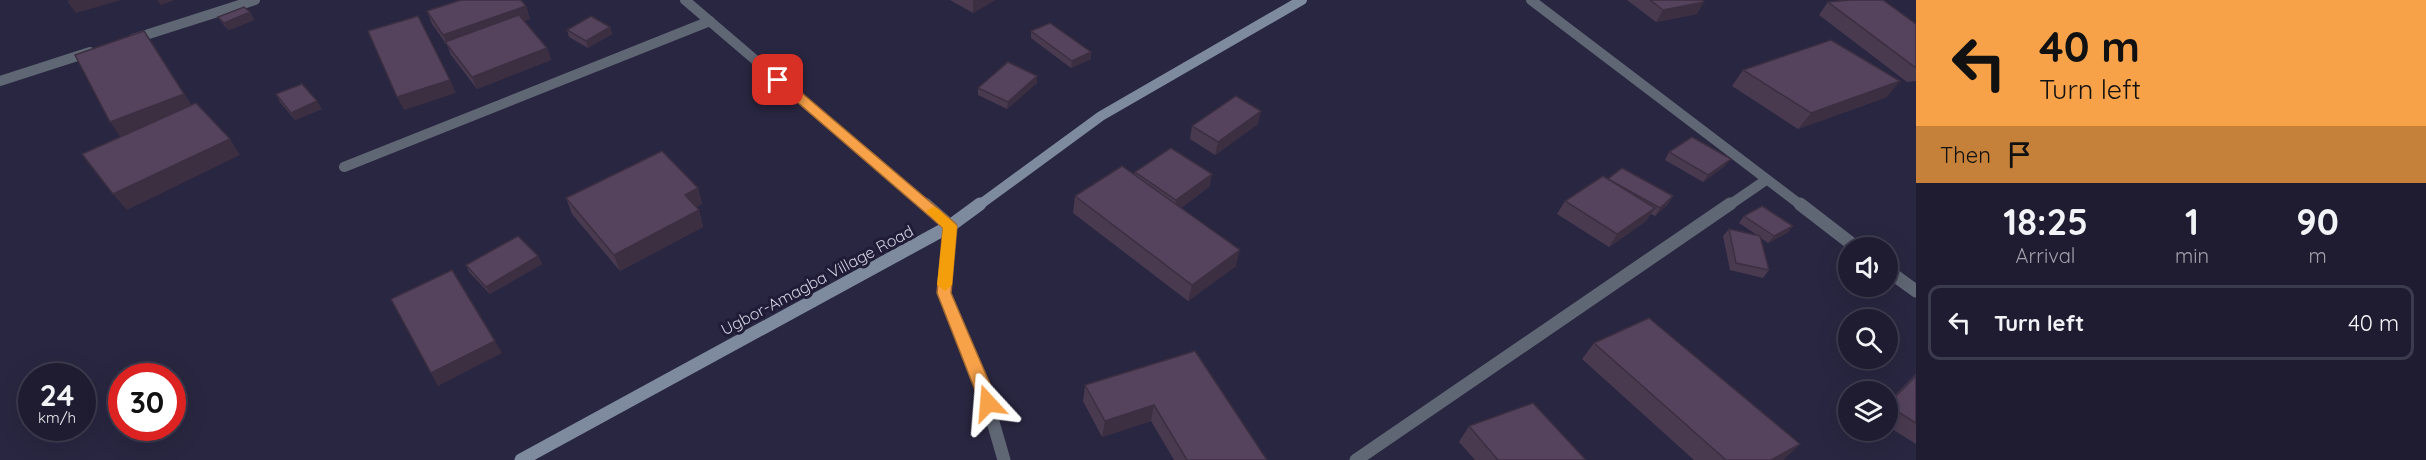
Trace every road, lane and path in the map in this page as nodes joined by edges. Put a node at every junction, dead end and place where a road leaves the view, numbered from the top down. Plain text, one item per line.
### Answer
1 (255, 0) edge
2 (686, 0) edge
3 (1302, 0) edge
4 (1531, 0) edge
5 (710, 21) junction
6 (123, 42) edge
7 (100, 49) edge
8 (0, 81) edge
9 (344, 167) dead end
10 (1766, 180) junction
11 (950, 226) junction
12 (1842, 237) edge
13 (1898, 277) edge
14 (1914, 287) edge
15 (536, 456) edge
16 (521, 460) edge
17 (1004, 460) edge
18 (1356, 460) edge

1 - 6 street
2 - 5 street
3 - 11 street, Ugbor-Amagba Village Road
4 - 10 street
5 - 9 street
5 - 11 street
7 - 8 street
10 - 12 street
10 - 18 street
11 - 15 street, Ugbor-Amagba Village Road
11 - 17 street
13 - 14 street
15 - 16 street, Ugbor-Amagba Village Road

